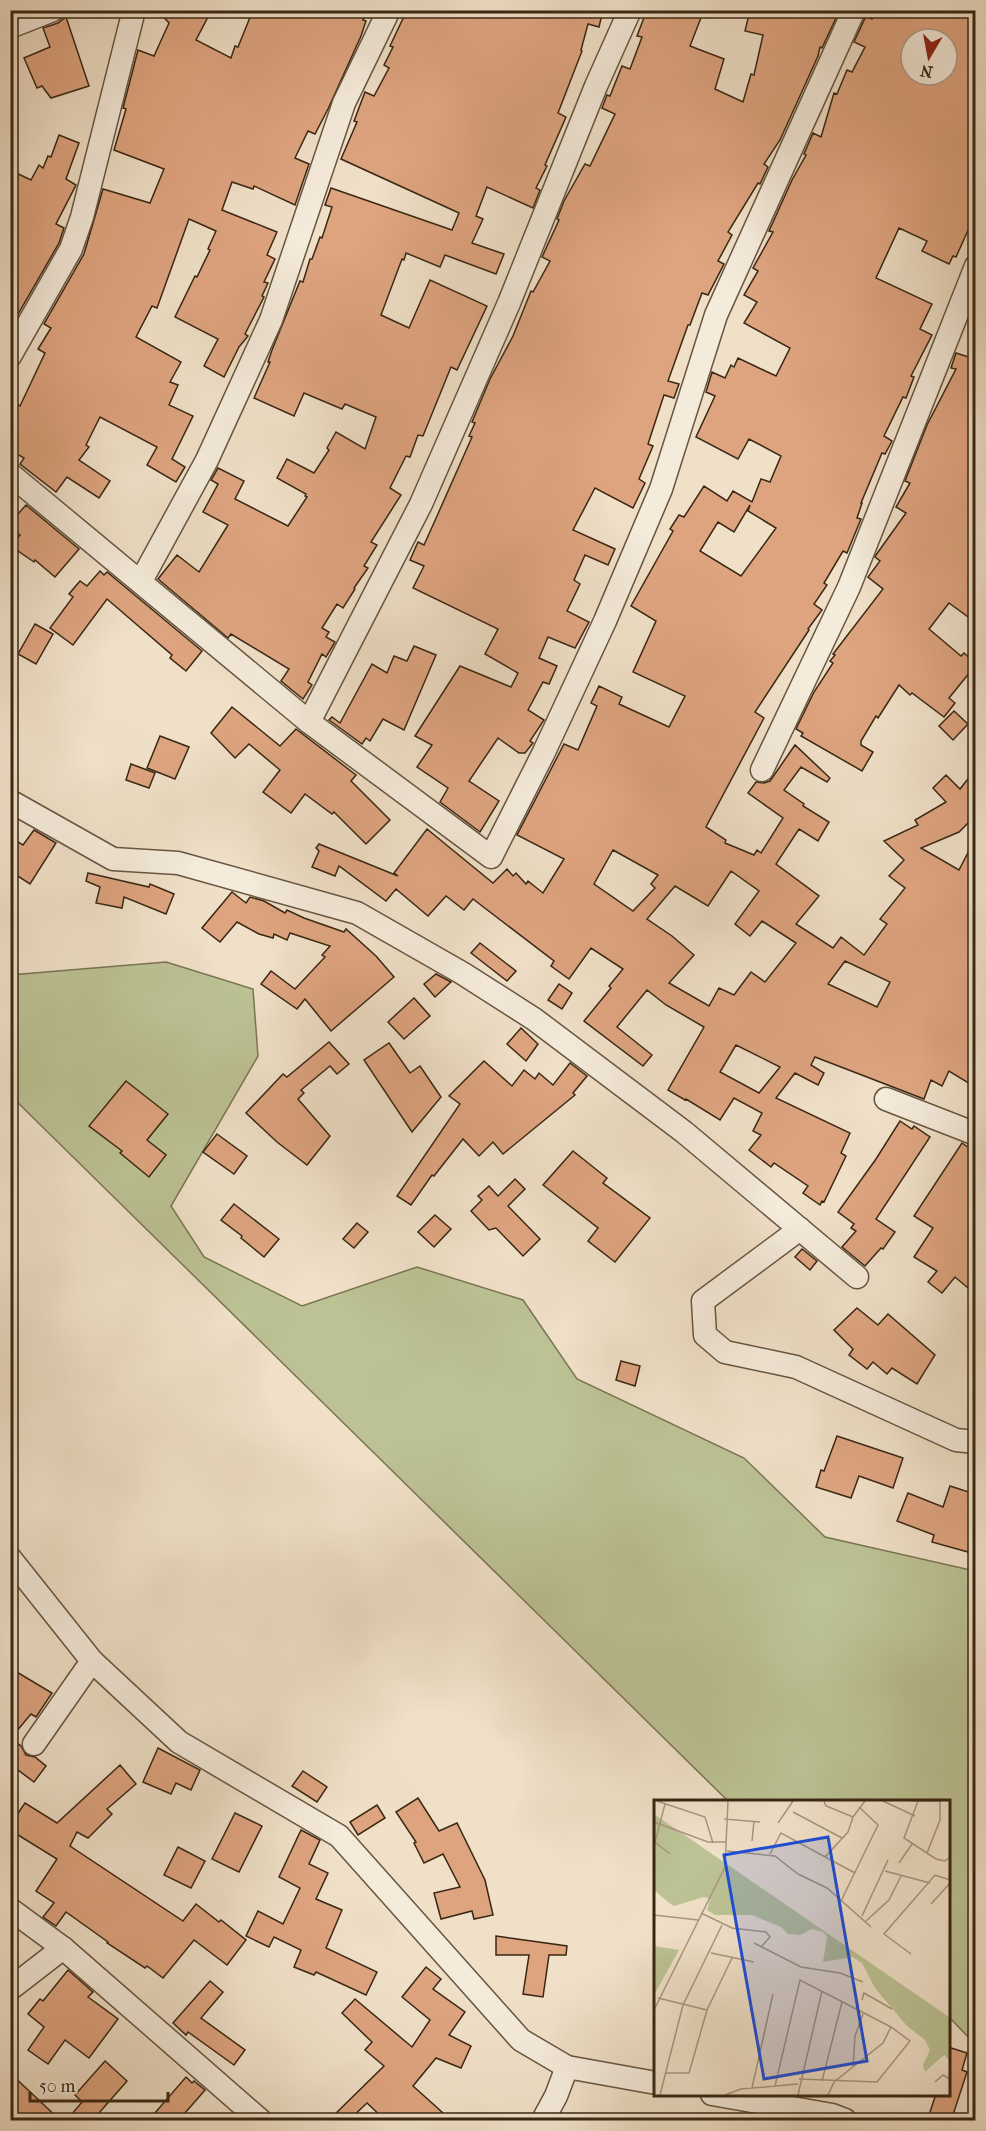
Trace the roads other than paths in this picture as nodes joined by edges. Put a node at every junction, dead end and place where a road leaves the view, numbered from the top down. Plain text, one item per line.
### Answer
1 (53, 10) edge
2 (134, 10) edge
3 (389, 10) edge
4 (630, 10) edge
5 (854, 10) edge
6 (10, 27) edge
7 (975, 266) edge
8 (10, 356) edge
9 (10, 474) edge
10 (141, 581) junction
11 (309, 722) junction
12 (762, 770) dead end
13 (10, 801) edge
14 (886, 1099) dead end
15 (975, 1134) edge
16 (801, 1229) junction
17 (857, 1277) dead end
18 (975, 1442) edge
19 (10, 1558) edge
20 (92, 1661) junction
21 (34, 1744) dead end
22 (10, 1909) edge
23 (63, 1948) junction
24 (10, 1989) edge
25 (567, 2067) junction
26 (654, 2084) edge
27 (718, 2095) edge
28 (260, 2121) edge
29 (543, 2121) edge
30 (845, 2121) edge

1 - 6 street
2 - 8 street
3 - 10 street
4 - 11 street
5 - 11 street
7 - 12 street
9 - 10 street
10 - 11 street
13 - 16 street
14 - 15 street
16 - 17 street
16 - 18 street
19 - 20 street
20 - 21 street
20 - 25 street
22 - 23 street
23 - 24 street
23 - 28 street
25 - 26 street
25 - 29 street
27 - 30 street

